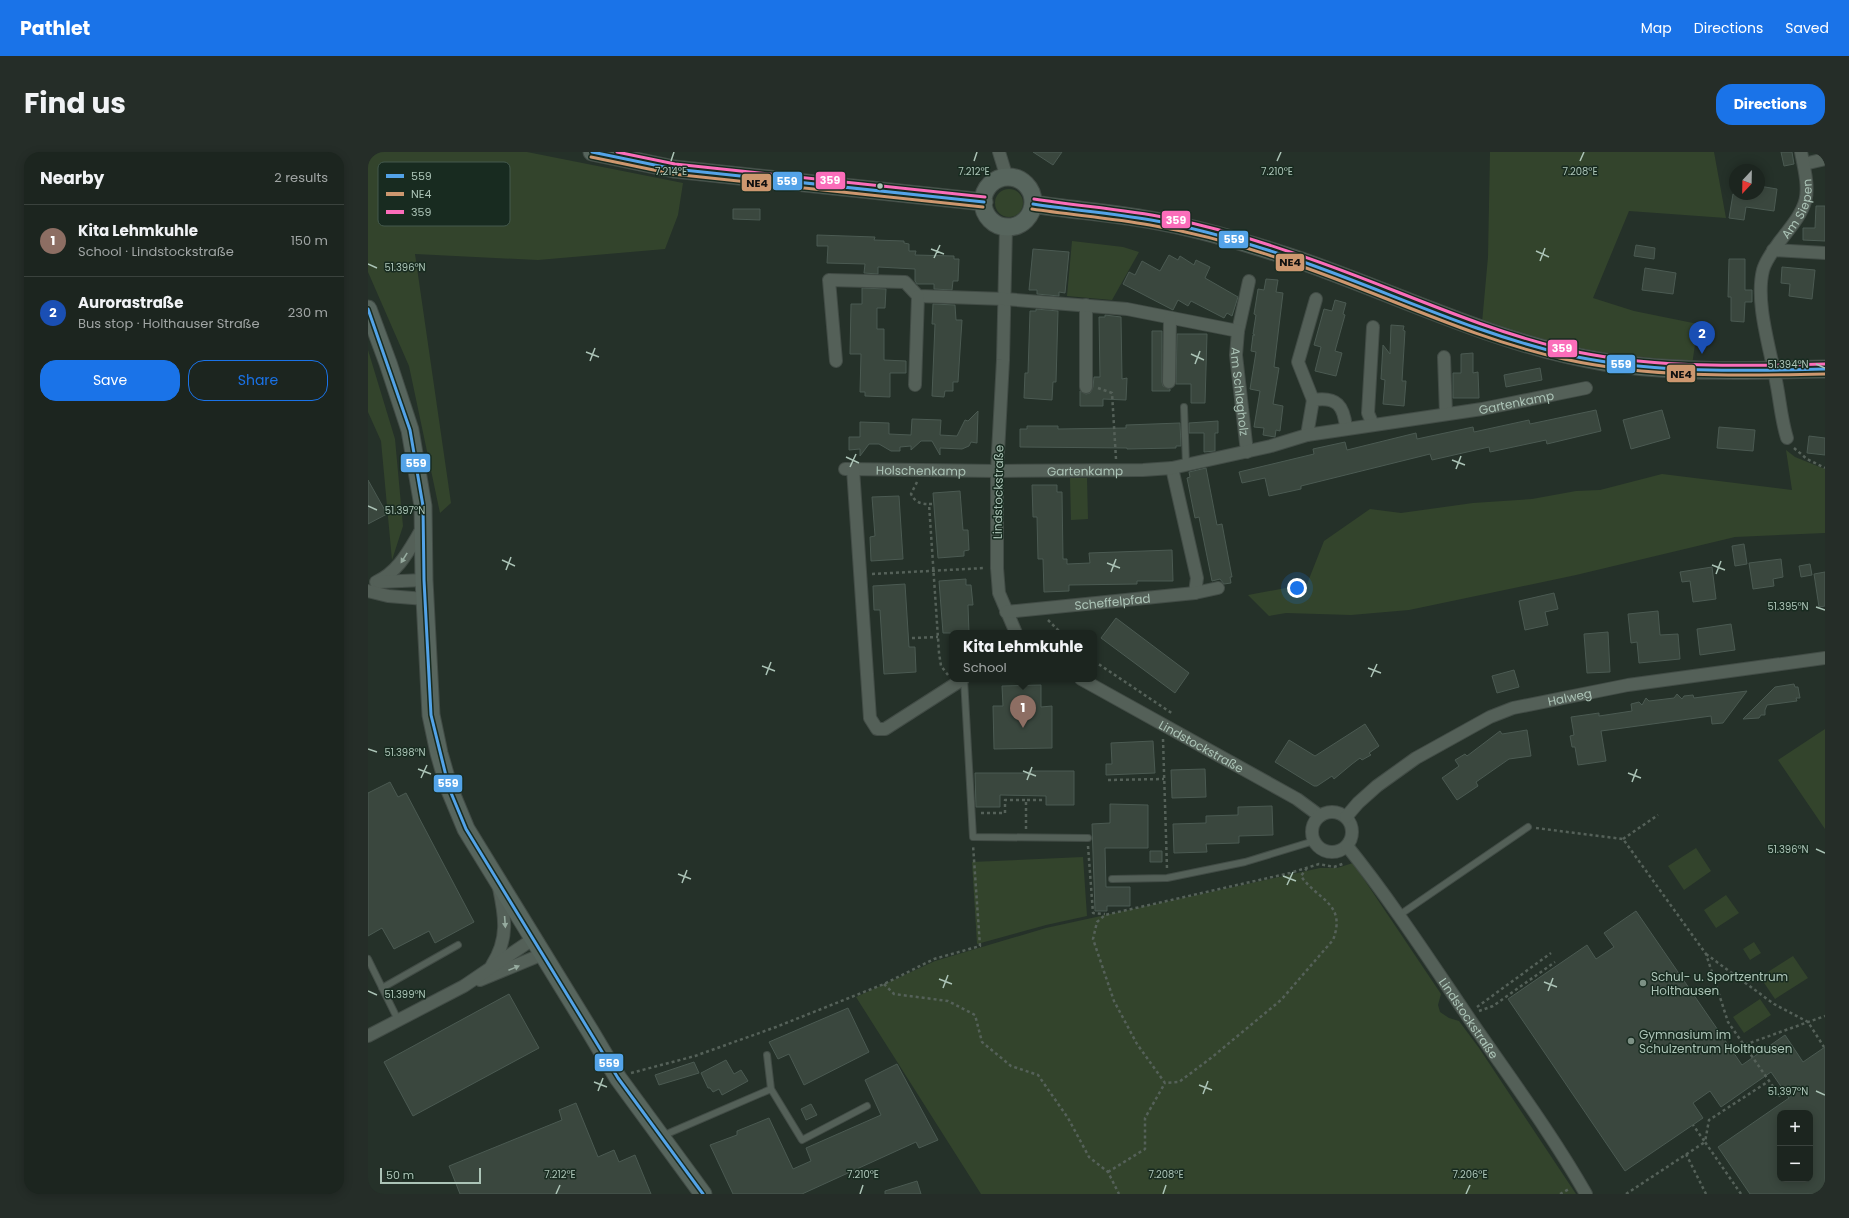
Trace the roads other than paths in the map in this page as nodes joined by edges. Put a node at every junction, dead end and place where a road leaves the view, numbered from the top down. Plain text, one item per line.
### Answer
1 (592, 152) edge
2 (999, 152) edge
3 (1802, 158) edge
4 (1825, 159) edge
5 (1007, 178) junction
6 (984, 202) junction
7 (1033, 204) junction
8 (1006, 227) junction
9 (1773, 250) junction
10 (1825, 253) edge
11 (1248, 281) dead end
12 (918, 296) junction
13 (1005, 299) junction
14 (1316, 299) dead end
15 (1086, 305) junction
16 (368, 309) edge
17 (1170, 318) junction
18 (1373, 328) dead end
19 (1238, 331) junction
20 (1444, 357) dead end
21 (836, 361) dead end
22 (1825, 369) edge
23 (1774, 370) junction
24 (1168, 382) dead end
25 (915, 385) dead end
26 (1086, 387) road end
27 (1586, 388) dead end
28 (1313, 400) junction
29 (1184, 407) dead end
30 (1446, 414) junction
31 (1374, 425) junction
32 (1346, 428) junction
33 (1308, 435) junction
34 (1787, 438) road end
35 (1247, 452) junction
36 (1186, 465) junction
37 (1172, 468) junction
38 (997, 470) junction
39 (424, 526) junction
40 (424, 580) junction
41 (372, 582) edge
42 (1218, 588) dead end
43 (368, 591) edge
44 (1195, 593) junction
45 (425, 599) junction
46 (1006, 612) junction
47 (1015, 630) edge
48 (1825, 658) edge
49 (958, 682) edge
50 (960, 682) edge
51 (1086, 682) edge
52 (1320, 816) junction
53 (1346, 817) junction
54 (1528, 827) road end
55 (1088, 838) road end
56 (1314, 841) junction
57 (1347, 846) junction
58 (1112, 879) dead end
59 (498, 883) junction
60 (1398, 916) junction
61 (533, 939) junction
62 (458, 946) dead end
63 (543, 954) junction
64 (368, 959) edge
65 (491, 967) junction
66 (464, 986) junction
67 (382, 988) junction
68 (398, 1020) junction
69 (368, 1036) edge
70 (767, 1055) dead end
71 (771, 1089) junction
72 (867, 1106) dead end
73 (661, 1137) junction
74 (703, 1194) edge
75 (1586, 1194) edge

1 - 6 street
2 - 5 street
3 - 4 street, Am Siepen
3 - 9 street, Am Siepen
5 - 6 street
5 - 7 street
6 - 8 street
7 - 8 street
7 - 23 street
8 - 13 street, Lindstockstraße
9 - 10 street
9 - 23 street, Am Siepen
11 - 19 street, Am Schlagholz
12 - 13 street, Am Schlagholz
12 - 21 street
12 - 25 street
13 - 15 street, Am Schlagholz
13 - 38 street, Lindstockstraße
14 - 28 street
15 - 17 street, Am Schlagholz
15 - 26 street
16 - 39 street
17 - 19 street, Am Schlagholz
17 - 24 street
18 - 31 street
19 - 35 street, Am Schlagholz
20 - 30 street
22 - 23 street
23 - 34 street, Am Siepen
27 - 30 street, Gartenkamp
28 - 32 street
28 - 33 street
29 - 36 lane
30 - 31 street, Gartenkamp
31 - 32 street, Gartenkamp
32 - 33 street, Gartenkamp
33 - 35 street, Gartenkamp
35 - 36 street, Gartenkamp
36 - 37 street, Gartenkamp
37 - 38 street, Gartenkamp
37 - 44 street
38 - 46 street, Lindstockstraße
38 - 49 street, Holschenkamp
39 - 40 street
39 -> 41 street
40 - 41 street
40 - 45 street
42 - 44 street, Scheffelpfad
43 - 45 street
44 - 46 street, Scheffelpfad
45 - 59 street
46 - 47 street, Lindstockstraße
48 - 53 street, Halweg
50 - 55 lane
51 - 52 street, Lindstockstraße
52 - 53 street
52 - 56 street
53 - 57 street
54 - 60 lane
56 - 57 street
56 - 58 lane
57 - 60 street, Lindstockstraße
59 - 61 street
59 -> 65 street
60 - 75 street, Lindstockstraße
61 - 63 street
61 - 65 street
62 - 67 lane
66 -> 63 street
63 - 73 street
64 - 67 lane
65 - 66 street
66 - 68 street
67 - 68 lane
68 - 69 street
70 - 71 lane
71 - 72 lane
71 - 73 lane
73 - 74 street

